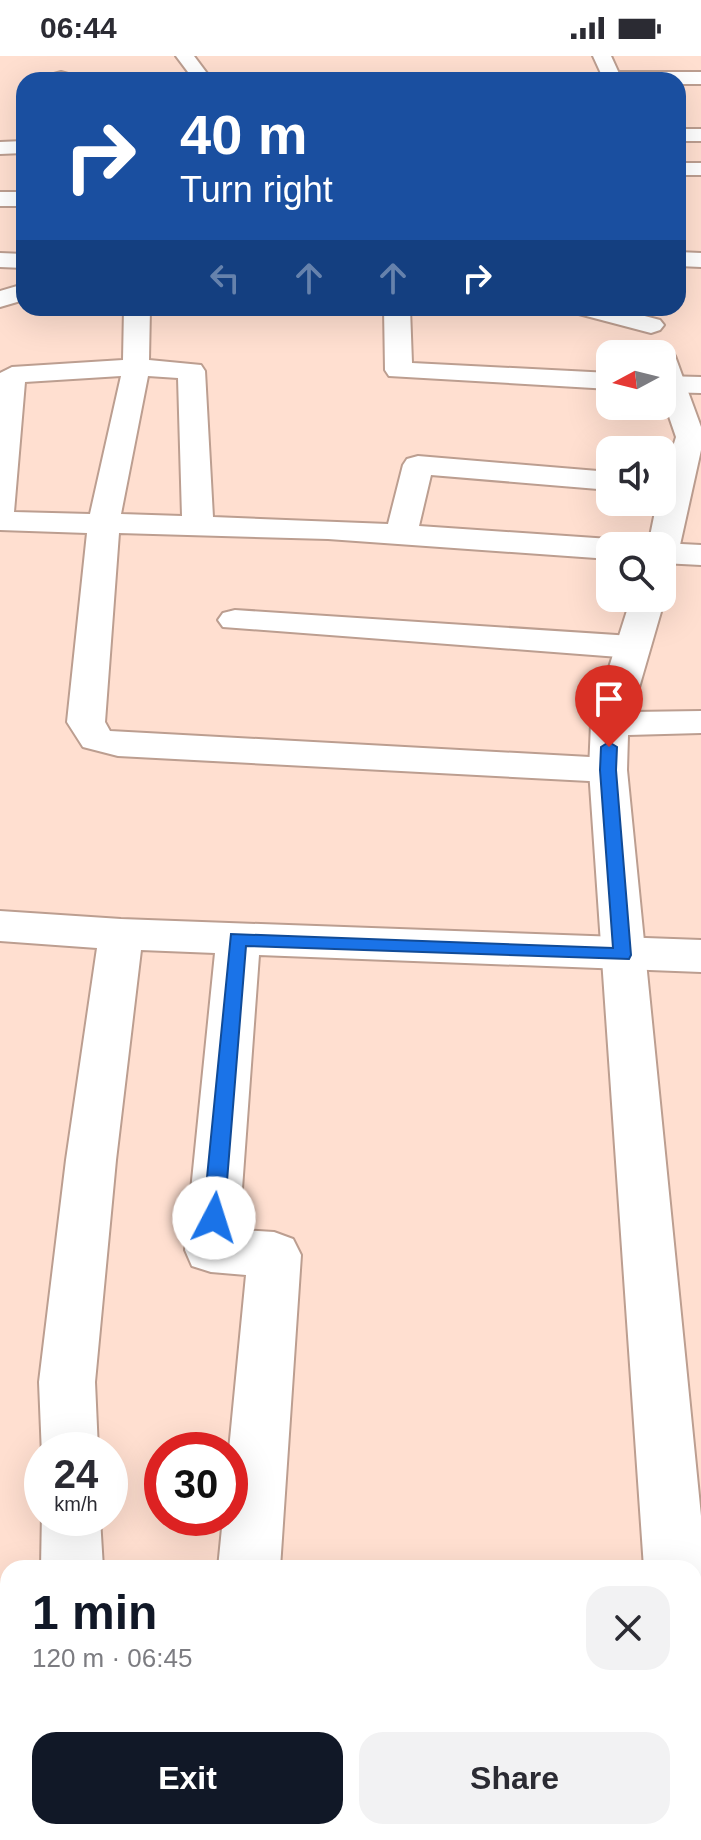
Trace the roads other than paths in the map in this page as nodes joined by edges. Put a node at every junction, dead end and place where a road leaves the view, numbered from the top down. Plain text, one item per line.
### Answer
1 (137, 316) edge
2 (397, 316) edge
3 (651, 316) edge
4 (658, 340) edge
5 (136, 367) junction
6 (596, 380) edge
7 (678, 385) edge
8 (696, 437) edge
9 (676, 473) edge
10 (596, 480) edge
11 (0, 510) edge
12 (0, 521) edge
13 (104, 523) junction
14 (198, 525) junction
15 (401, 534) junction
16 (596, 548) edge
17 (676, 554) edge
18 (701, 555) edge
19 (643, 612) edge
20 (235, 620) dead end
21 (632, 647) junction
22 (701, 722) edge
23 (609, 747) junction
24 (0, 926) edge
25 (121, 934) junction
26 (238, 939) junction
27 (622, 955) junction
28 (701, 956) edge
29 (68, 1432) edge
30 (71, 1536) edge
31 (72, 1560) edge
32 (250, 1560) edge
33 (674, 1560) edge

1 - 5 street
2 - 6 street
3 - 4 street
5 - 11 street
5 - 13 street
5 - 14 street
7 - 8 street
8 - 9 street
10 - 15 street
12 - 13 street
13 - 14 street
13 - 23 street
14 - 15 street
15 - 16 street
17 - 18 street
19 - 21 street
20 - 21 street
21 - 23 street
22 - 23 street
23 - 27 street
24 - 25 street
25 - 26 street
25 - 29 street
26 - 27 street
26 - 32 street
27 - 28 street
27 - 33 street
30 - 31 street

